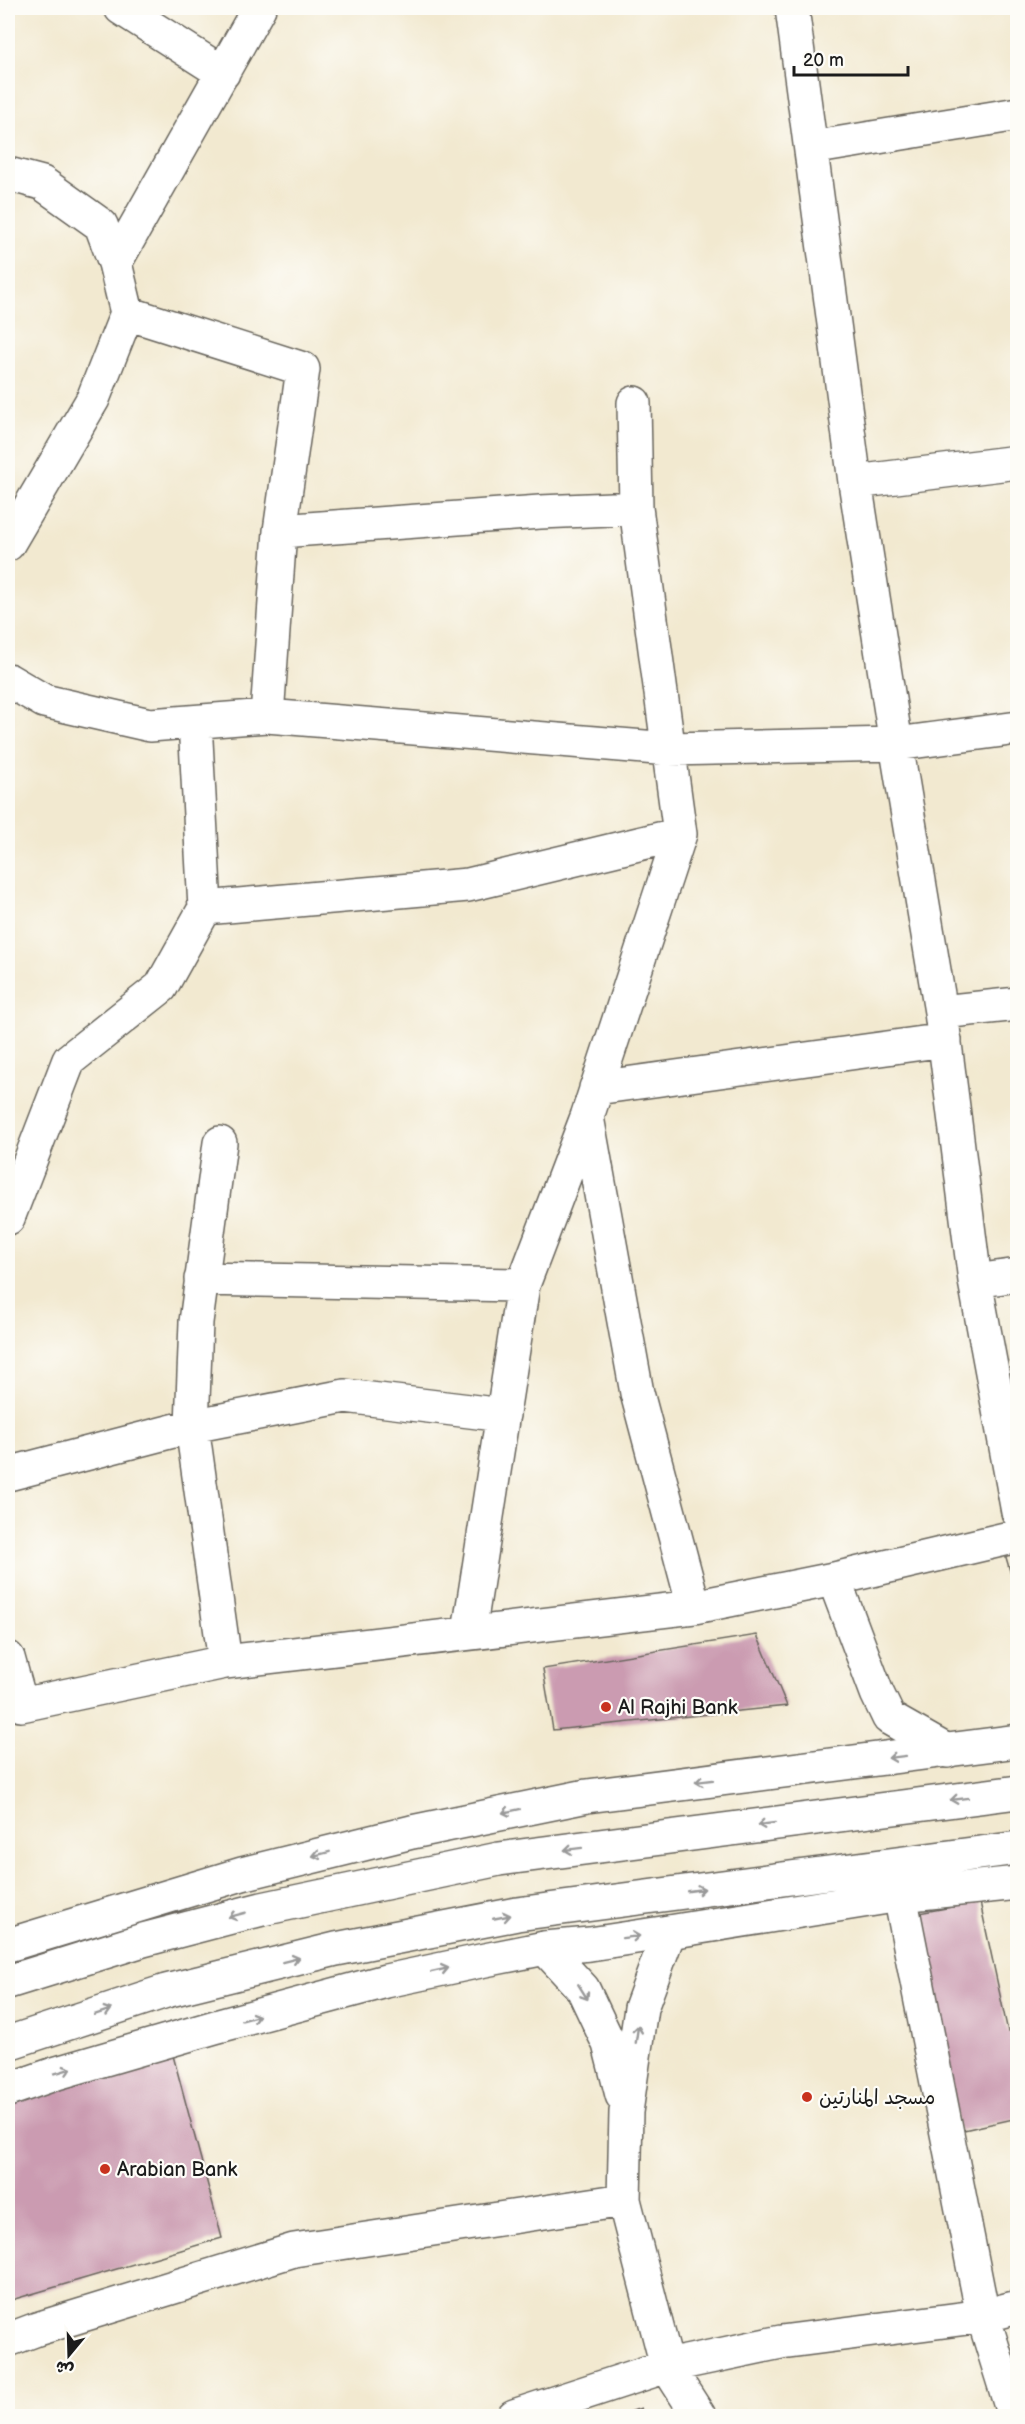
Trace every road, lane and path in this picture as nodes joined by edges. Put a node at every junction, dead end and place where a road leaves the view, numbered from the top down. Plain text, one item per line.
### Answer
1 (121, 8) edge
2 (260, 8) edge
3 (792, 8) edge
4 (223, 73) junction
5 (1017, 114) edge
6 (811, 148) junction
7 (8, 174) edge
8 (115, 263) junction
9 (127, 313) junction
10 (634, 403) dead end
11 (1017, 462) edge
12 (855, 482) junction
13 (636, 508) junction
14 (280, 531) junction
15 (8, 544) edge
16 (8, 680) edge
17 (267, 716) junction
18 (195, 722) junction
19 (1017, 728) edge
20 (896, 744) junction
21 (669, 749) junction
22 (680, 834) junction
23 (205, 908) junction
24 (1017, 1004) edge
25 (943, 1026) junction
26 (591, 1102) junction
27 (219, 1143) dead end
28 (8, 1218) edge
29 (1017, 1275) edge
30 (201, 1279) junction
31 (975, 1281) junction
32 (523, 1285) junction
33 (503, 1415) junction
34 (192, 1426) junction
35 (8, 1474) edge
36 (1017, 1512) edge
37 (1017, 1536) edge
38 (834, 1579) junction
39 (694, 1607) junction
40 (469, 1632) junction
41 (8, 1658) edge
42 (225, 1662) junction
43 (1017, 1741) edge
44 (947, 1751) junction
45 (1017, 1792) edge
46 (1017, 1848) edge
47 (1017, 1883) edge
48 (900, 1895) junction
49 (669, 1932) junction
50 (8, 1945) edge
51 (545, 1948) junction
52 (8, 1982) edge
53 (8, 2043) edge
54 (8, 2090) edge
55 (626, 2112) junction
56 (624, 2200) junction
57 (1017, 2307) edge
58 (983, 2316) junction
59 (8, 2340) edge
60 (667, 2366) junction
61 (514, 2416) edge
62 (699, 2416) edge
63 (1014, 2416) edge

1 - 4 street
2 - 4 street
3 - 6 street
4 - 8 street
5 - 6 street
6 - 12 street
7 - 8 street
8 - 9 street
9 - 14 street
9 - 15 street
10 - 13 street
11 - 12 street
12 - 20 street
13 - 14 street
13 - 21 street
14 - 17 street
16 - 18 street
17 - 18 street
17 - 21 street
18 - 23 street
19 - 20 street
20 - 21 street
20 - 25 street
21 - 22 street
22 - 23 street
22 - 26 street
23 - 28 street
24 - 25 street
25 - 26 street
25 - 31 street
26 - 32 street
26 - 39 street
27 - 30 street
29 - 31 street
30 - 32 street
30 - 34 street
31 - 36 street
32 - 33 street
33 - 34 street
33 - 40 street
34 - 35 street
34 - 42 street
37 - 38 street
38 - 39 street
38 - 44 street
39 - 40 street
40 - 42 street
41 - 42 street
43 - 44 street
44 -> 50 street
45 -> 52 street
53 -> 46 street
47 - 48 street
48 - 49 street
48 - 58 street
51 -> 49 street
55 -> 49 street
54 -> 51 street
51 -> 55 street
55 - 56 street
56 - 59 street
56 - 60 street
57 - 58 street
58 - 60 street
58 - 63 street
60 - 61 street
60 - 62 street

